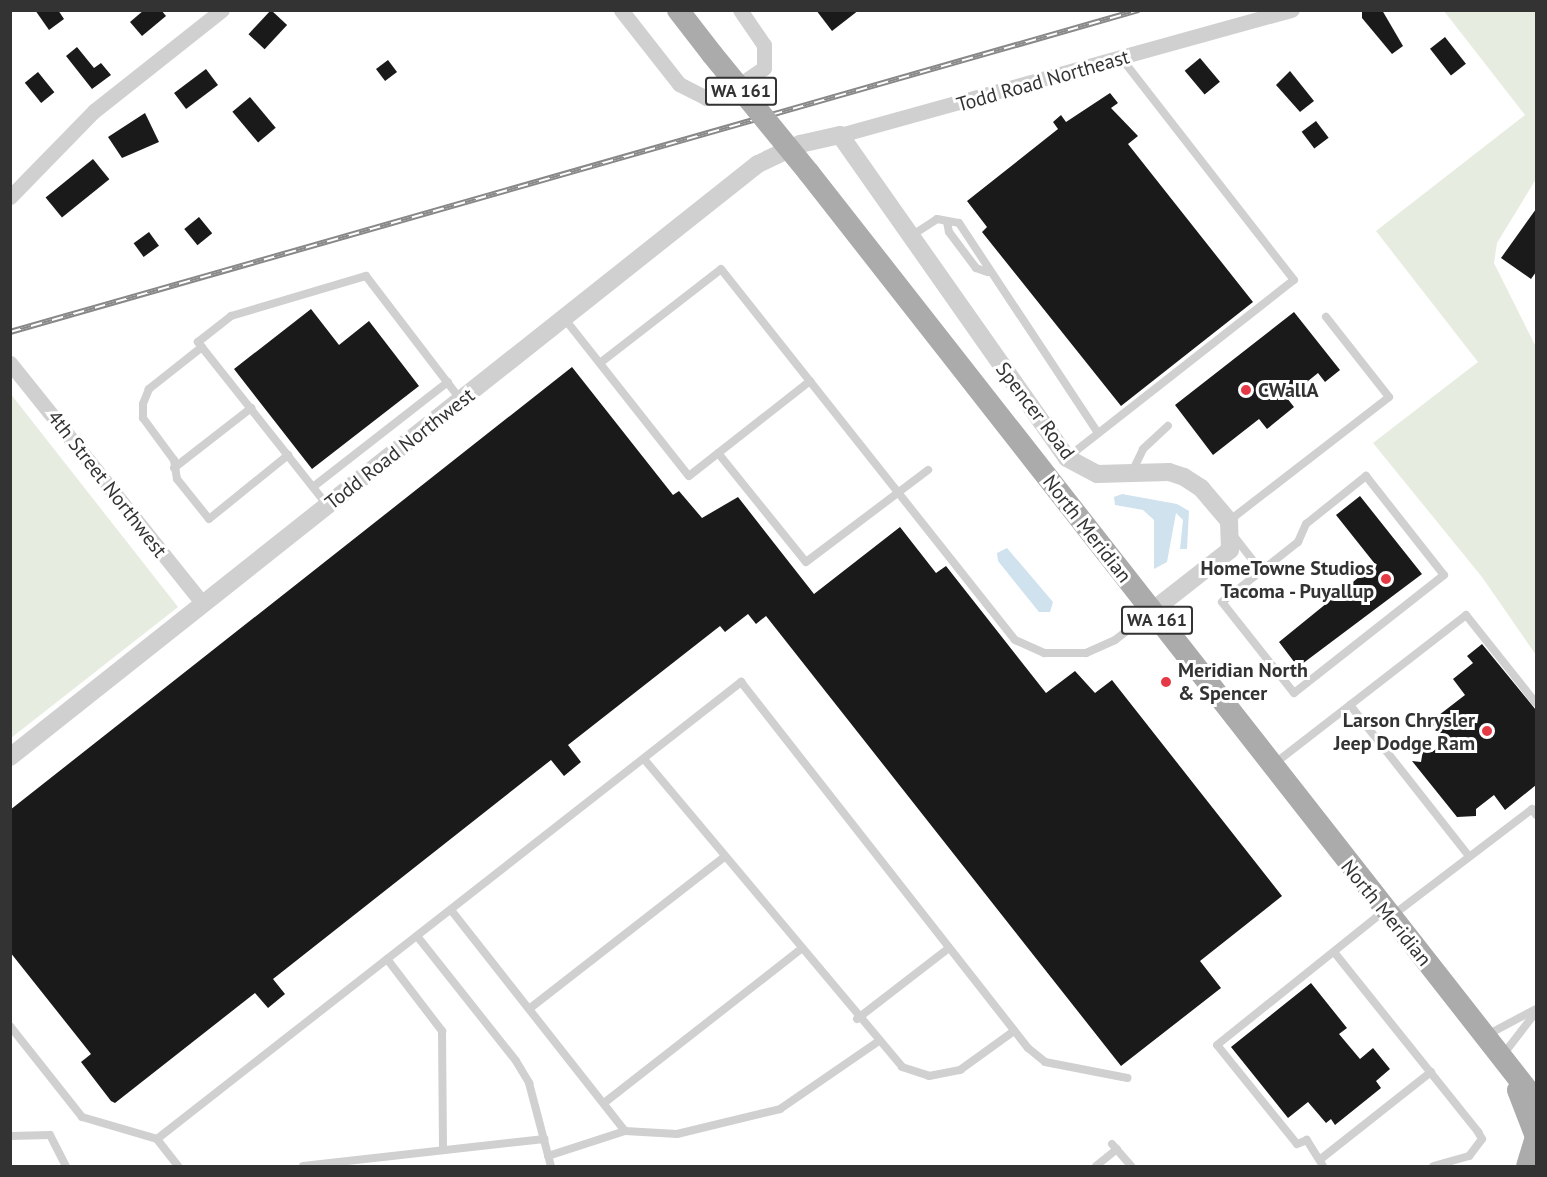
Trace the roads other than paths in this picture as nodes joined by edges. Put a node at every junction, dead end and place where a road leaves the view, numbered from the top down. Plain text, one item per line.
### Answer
1 (222, 10) edge
2 (621, 10) edge
3 (678, 10) edge
4 (741, 10) edge
5 (1292, 10) edge
6 (1121, 58) junction
7 (840, 135) junction
8 (793, 147) joint
9 (13, 189) edge
10 (947, 222) junction
11 (909, 237) junction
12 (987, 272) junction
13 (1326, 317) dead end
14 (564, 318) junction
15 (202, 346) junction
16 (10, 363) edge
17 (600, 363) junction
18 (810, 381) junction
19 (448, 382) junction
20 (461, 400) junction
21 (251, 408) junction
22 (1168, 426) dead end
23 (1098, 434) junction
24 (718, 453) junction
25 (288, 455) junction
26 (1067, 458) junction
27 (174, 468) junction
28 (928, 470) dead end
29 (1131, 474) junction
30 (313, 487) junction
31 (898, 494) junction
32 (328, 506) junction
33 (1231, 528) junction
34 (1262, 571) junction
35 (203, 604) junction
36 (1151, 612) junction
37 (1536, 703) edge
38 (1350, 705) junction
39 (10, 757) edge
40 (644, 759) junction
41 (1271, 766) junction
42 (1536, 815) edge
43 (1469, 856) junction
44 (724, 857) junction
45 (451, 910) junction
46 (1387, 914) junction
47 (417, 936) junction
48 (949, 948) junction
49 (800, 950) junction
50 (1334, 952) junction
51 (387, 959) junction
52 (529, 1009) junction
53 (1536, 1010) edge
54 (856, 1019) junction
55 (10, 1026) edge
56 (1014, 1031) junction
57 (1485, 1036) junction
58 (876, 1043) junction
59 (1505, 1062) junction
60 (1431, 1072) junction
61 (1127, 1078) dead end
62 (1536, 1101) edge
63 (604, 1103) junction
64 (625, 1131) junction
65 (10, 1136) edge
66 (157, 1139) junction
67 (544, 1139) junction
68 (443, 1150) junction
69 (548, 1156) junction
70 (66, 1162) edge
71 (1323, 1162) edge
72 (73, 1167) edge
73 (178, 1167) edge
74 (303, 1167) edge
75 (551, 1167) edge
76 (1096, 1167) edge
77 (1131, 1167) edge
78 (1433, 1167) edge
79 (1527, 1167) edge

1 - 9 street
2 - 4 street
3 - 36 main road, North Meridian / WA 161, bridge
5 - 6 street, Todd Road Northeast
6 - 7 street, Todd Road Northeast
6 - 23 lane
7 - 8 street, Todd Road Northeast
7 - 11 street, Spencer Road
8 - 14 street, Todd Road Northwest
10 - 11 lane
10 - 12 lane
10 - 12 lane
11 - 26 street, Spencer Road
12 - 23 lane
13 - 33 lane
14 - 17 lane
14 - 20 street, Todd Road Northwest
15 - 19 lane
15 - 21 lane
15 - 27 lane
16 - 35 street, 4th Street Northwest
17 - 18 lane
17 - 24 lane
18 - 24 lane
18 - 31 lane
19 - 20 lane
19 - 30 lane
20 - 32 street, Todd Road Northwest
21 - 25 lane
21 - 27 lane
22 - 29 lane
23 - 26 lane
24 - 31 lane
25 - 27 lane
25 - 30 lane
26 - 29 street, Spencer Road
28 - 31 lane
29 - 33 street, Spencer Road
30 - 32 lane
31 - 36 lane
32 - 35 street, Todd Road Northwest
33 - 34 lane
33 - 36 street
34 - 34 lane
35 - 39 street, Todd Road Northwest
36 - 41 main road, North Meridian / WA 161
37 - 38 lane
38 - 41 lane
38 - 43 lane
40 - 44 lane
40 - 45 lane
40 - 48 lane
41 - 46 main road, North Meridian / WA 161
42 - 43 lane
43 - 46 lane
44 - 49 lane
44 - 52 lane
45 - 47 lane
45 - 52 lane
46 - 50 lane
46 - 57 main road, North Meridian / WA 161
47 - 51 lane
47 - 67 lane
48 - 54 lane
48 - 56 lane
49 - 54 lane
49 - 63 lane
50 - 60 lane
50 - 71 lane
51 - 66 lane
51 - 68 lane
52 - 63 lane
53 - 57 lane
53 - 59 lane
54 - 58 lane
55 - 66 lane
56 - 58 lane
56 - 61 lane
57 - 59 main road, North Meridian / WA 161
58 - 64 lane
59 - 62 main road, North Meridian / WA 161
59 - 79 main road
60 - 71 lane
60 - 78 lane
63 - 64 lane
64 - 69 lane
65 - 70 lane
66 - 73 lane
67 - 68 lane
67 - 69 lane
68 - 74 lane
69 - 75 lane
70 - 72 lane
76 - 77 lane

